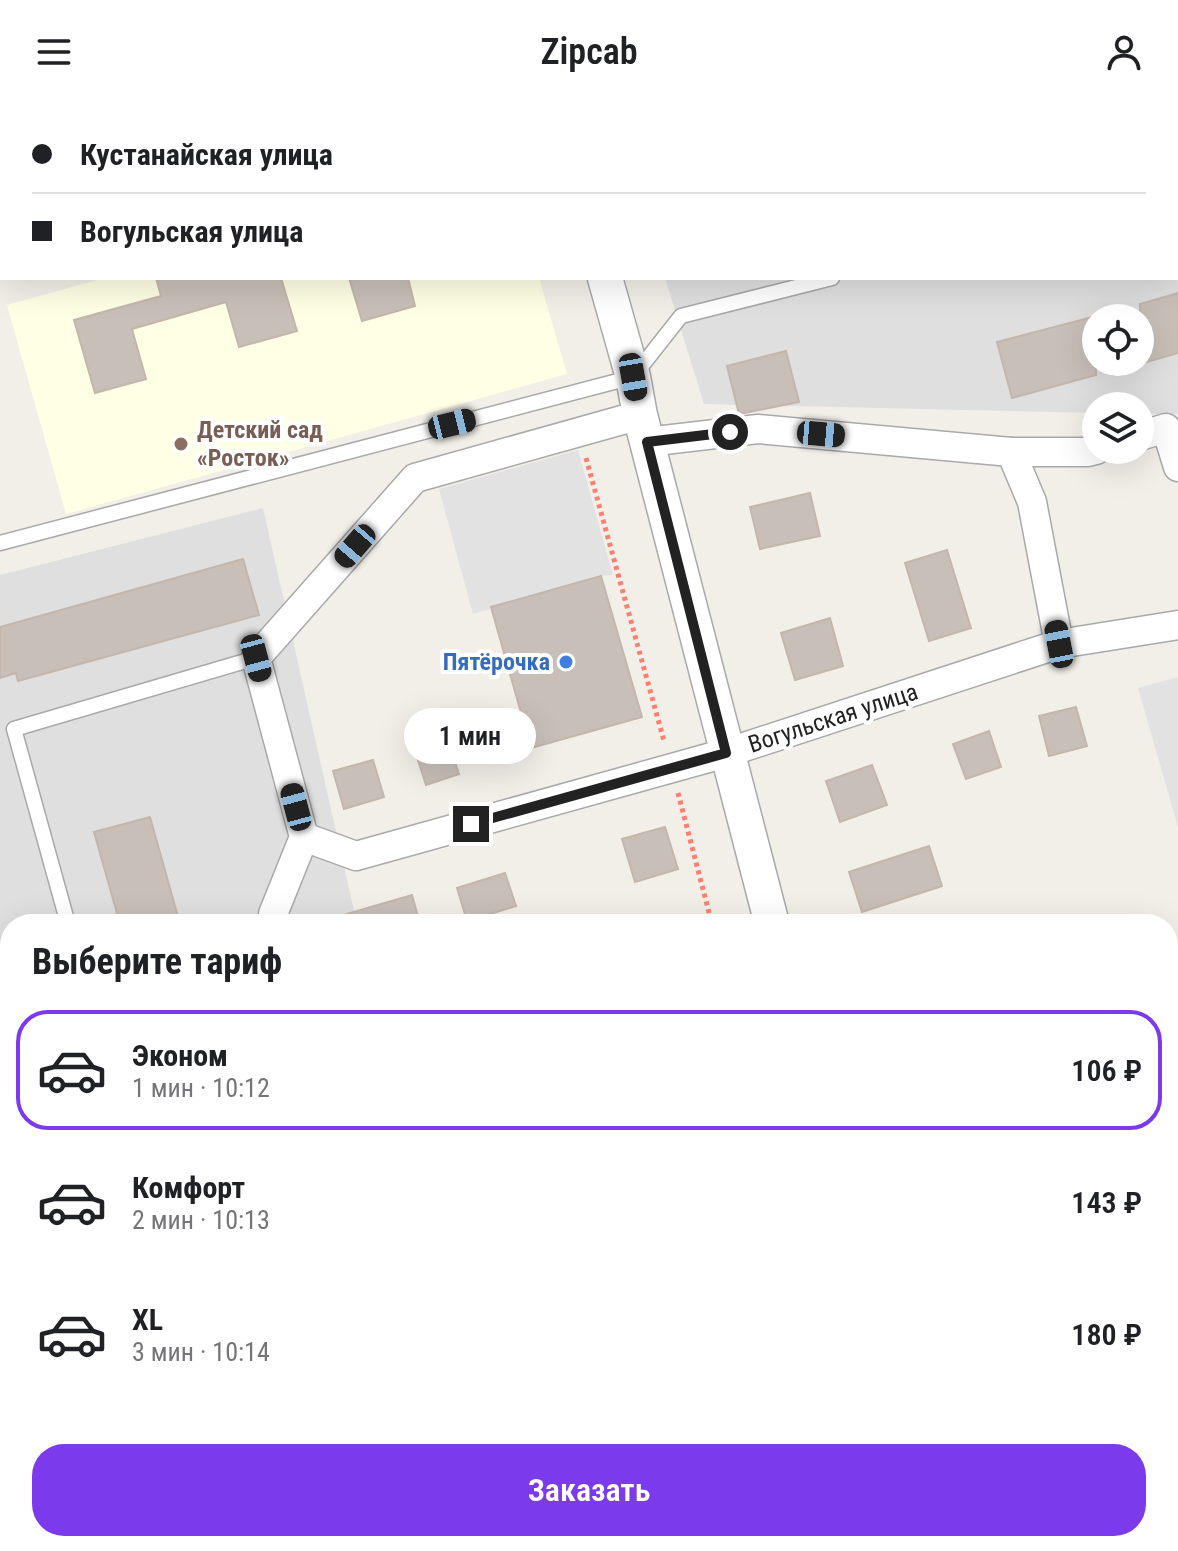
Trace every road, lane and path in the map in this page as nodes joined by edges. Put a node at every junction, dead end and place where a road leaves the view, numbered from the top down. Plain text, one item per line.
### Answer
1 (606, 280) edge
2 (824, 280) edge
3 (633, 377) junction
4 (644, 428) junction
5 (1161, 430) edge
6 (579, 432) junction
7 (1011, 452) junction
8 (1082, 452) edge
9 (1178, 467) edge
10 (0, 543) edge
11 (1178, 625) edge
12 (1059, 644) junction
13 (256, 658) junction
14 (7, 731) edge
15 (726, 753) junction
16 (672, 768) junction
17 (304, 837) junction
18 (65, 914) edge
19 (273, 914) edge
20 (709, 914) edge
21 (769, 914) edge

1 - 3 street
2 - 3 lane
3 - 4 street
3 - 10 lane
4 - 6 street
4 - 7 street
4 - 15 street
5 - 9 street
6 - 13 street
6 - 16 path
7 - 8 street
7 - 12 street
11 - 12 street, Вогульская улица
12 - 15 street, Вогульская улица
13 - 14 lane
13 - 17 street
14 - 18 lane
15 - 16 street, Вогульская улица
15 - 21 street
16 - 17 street, Вогульская улица
16 - 20 path
17 - 19 street

